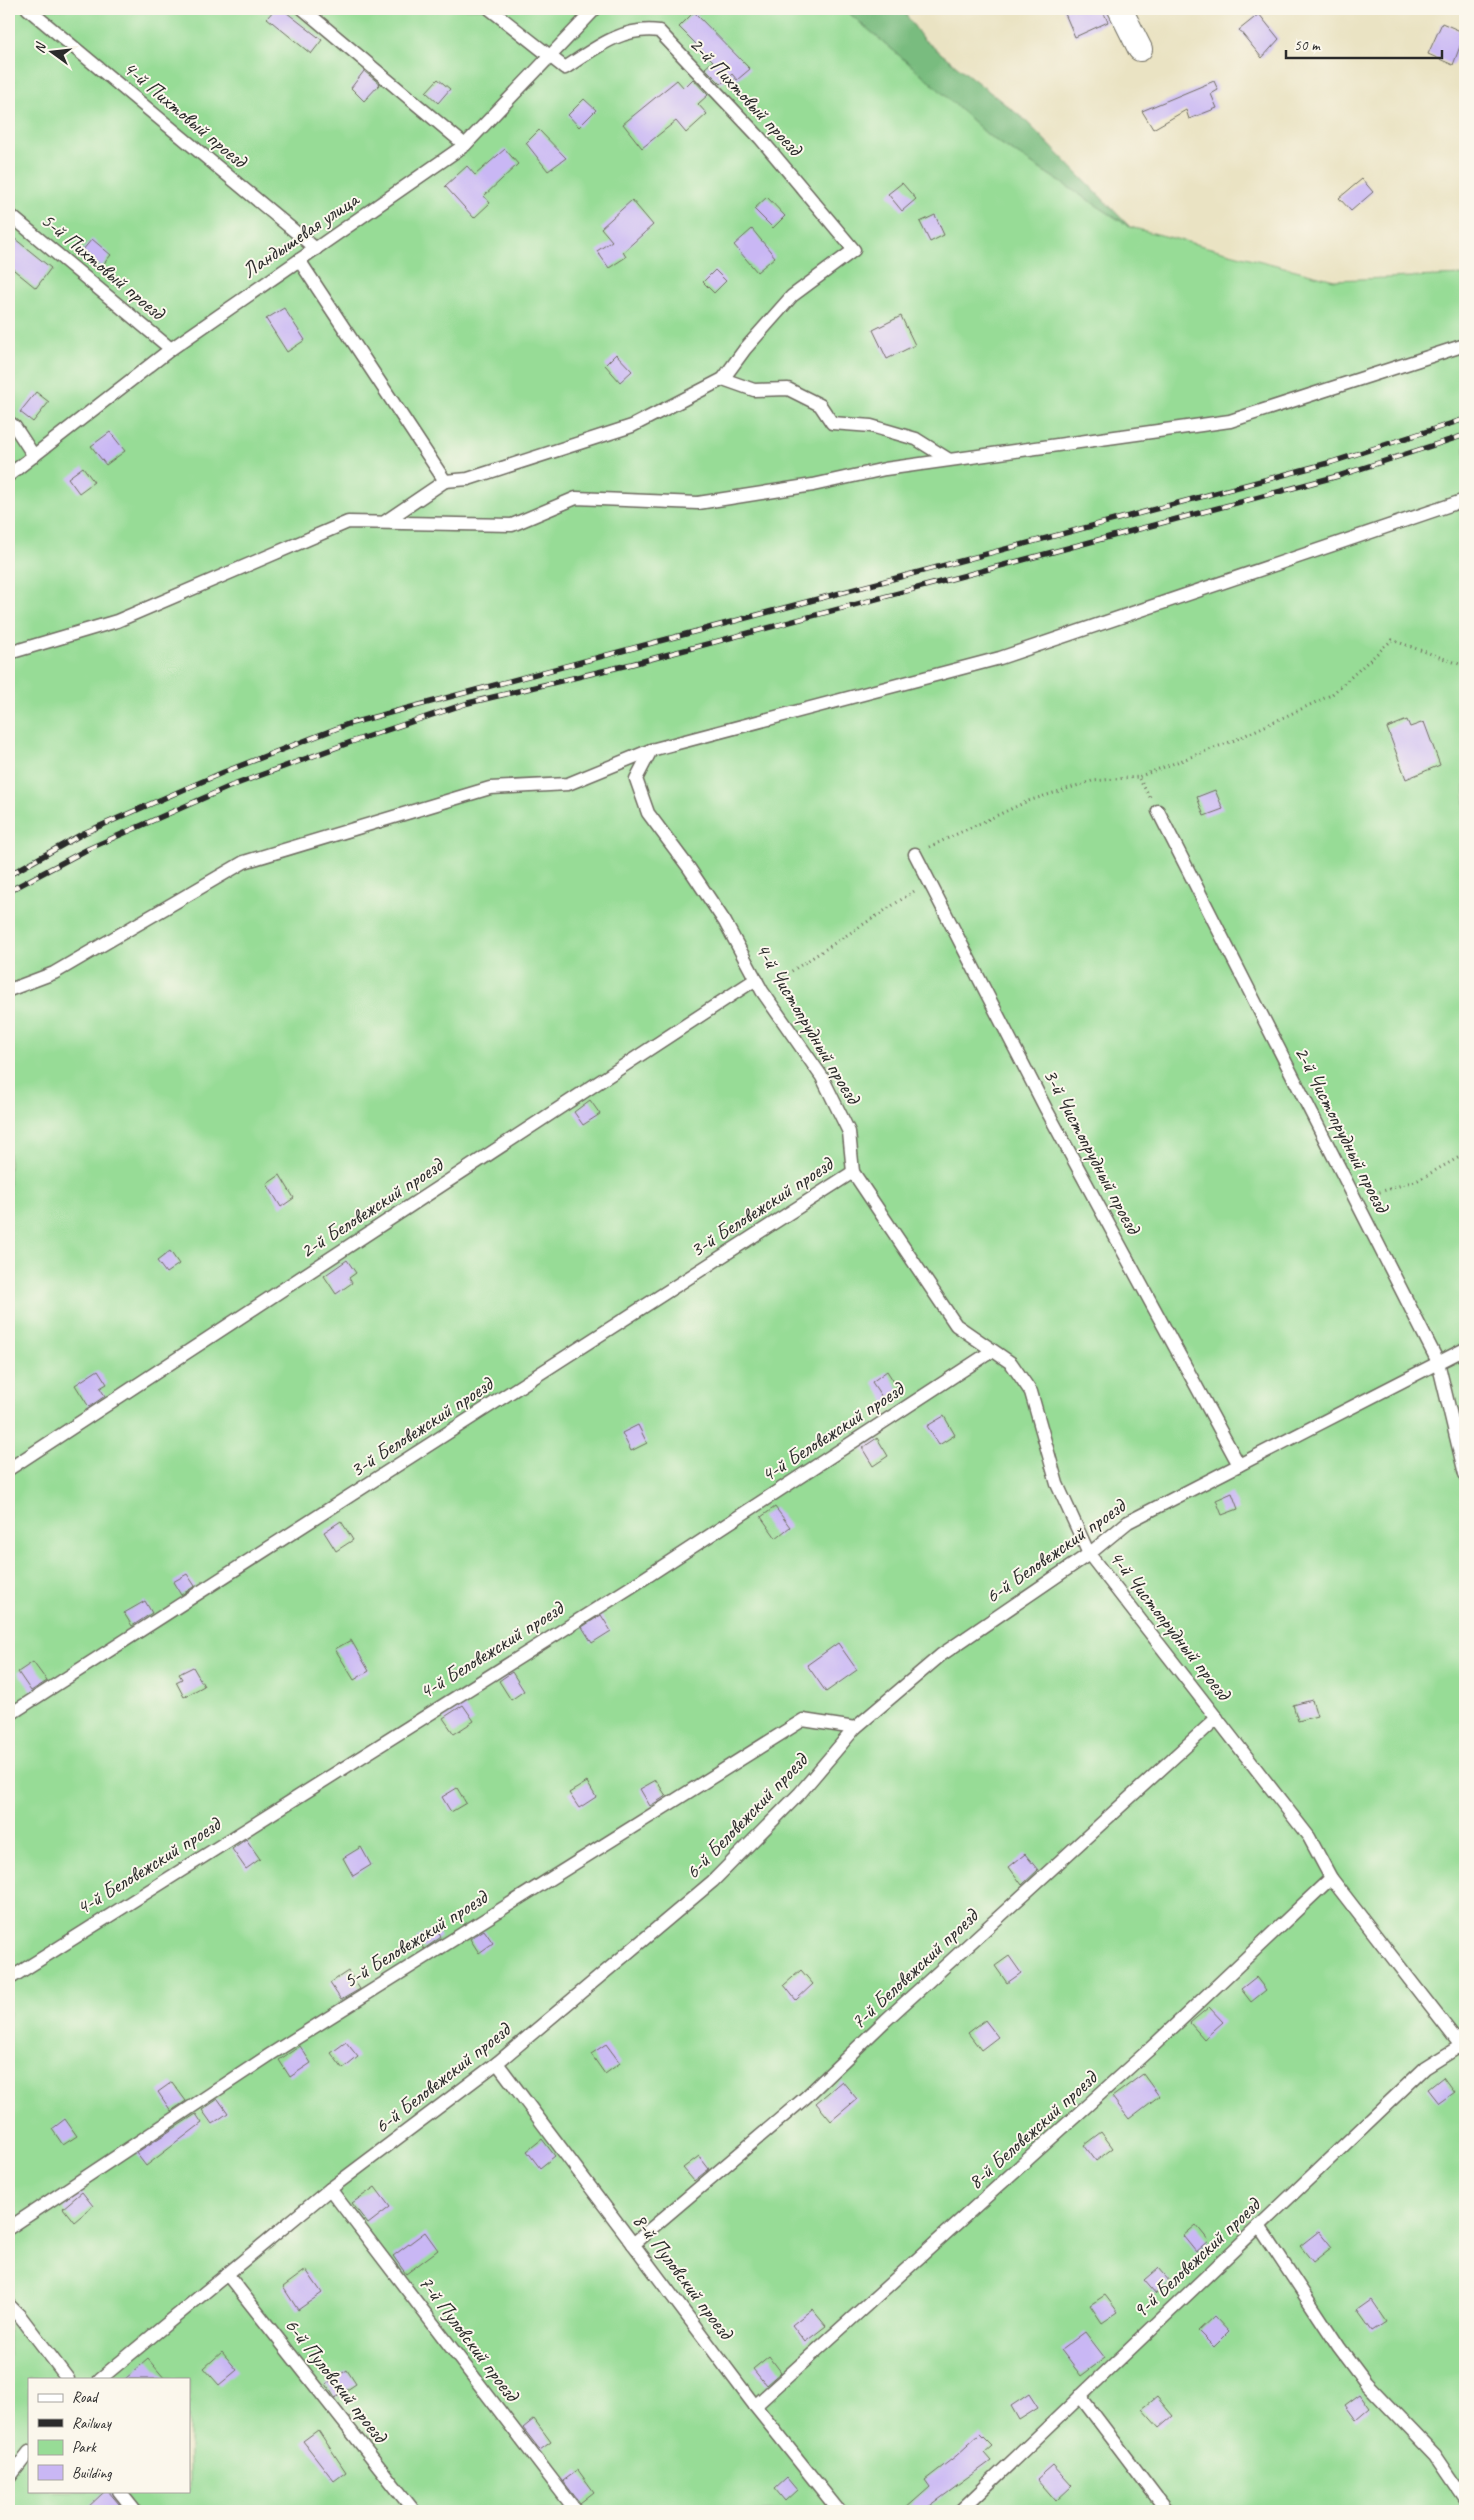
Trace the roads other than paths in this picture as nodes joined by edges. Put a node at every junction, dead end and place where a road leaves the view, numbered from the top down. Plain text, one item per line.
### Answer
1 (28, 9) edge
2 (303, 9) edge
3 (490, 9) edge
4 (594, 9) edge
5 (1120, 9) edge
6 (1140, 49) dead end
7 (550, 58) junction
8 (465, 145) junction
9 (9, 214) edge
10 (316, 249) junction
11 (298, 260) junction
12 (1465, 345) edge
13 (171, 349) junction
14 (723, 380) junction
15 (9, 422) edge
16 (34, 456) junction
17 (948, 459) junction
18 (9, 475) edge
19 (445, 482) junction
20 (1465, 500) edge
21 (386, 521) junction
22 (9, 653) edge
23 (651, 750) junction
24 (1158, 811) road end
25 (915, 854) road end
26 (759, 985) junction
27 (9, 990) edge
28 (853, 1172) junction
29 (1465, 1349) edge
30 (992, 1351) junction
31 (1438, 1362) junction
32 (1239, 1465) junction
33 (9, 1469) edge
34 (1465, 1474) edge
35 (1089, 1554) junction
36 (9, 1715) edge
37 (1218, 1718) junction
38 (856, 1728) junction
39 (1331, 1878) junction
40 (9, 1979) edge
41 (1464, 2046) edge
42 (497, 2062) junction
43 (330, 2189) junction
44 (1259, 2226) junction
45 (9, 2228) edge
46 (633, 2244) junction
47 (227, 2274) junction
48 (9, 2305) edge
49 (67, 2378) edge
50 (101, 2378) edge
51 (1080, 2396) junction
52 (755, 2406) junction
53 (28, 2453) edge
54 (9, 2478) edge
55 (119, 2492) edge
56 (1465, 2499) edge
57 (135, 2511) edge
58 (414, 2511) edge
59 (576, 2511) edge
60 (839, 2511) edge
61 (960, 2511) edge
62 (1167, 2511) edge

1 - 10 lane, 4-й Пихтовый проезд
2 - 8 lane
3 - 7 lane, 2-й Пихтовый проезд
4 - 7 lane, Ландышевая улица
5 - 6 street
7 - 8 lane, Ландышевая улица
7 - 14 lane, 2-й Пихтовый проезд
8 - 10 lane, Ландышевая улица
9 - 13 lane, 5-й Пихтовый проезд
10 - 11 lane, Ландышевая улица
11 - 13 lane, Ландышевая улица
11 - 19 lane
12 - 17 lane
13 - 16 lane, Ландышевая улица
14 - 17 lane
14 - 19 lane
15 - 16 lane
16 - 18 lane, Ландышевая улица
17 - 21 lane
19 - 21 lane
20 - 23 lane
21 - 22 lane
23 - 26 lane, 4-й Чистопрудный проезд
23 - 27 lane
24 - 31 lane, 2-й Чистопрудный проезд
25 - 32 lane, 3-й Чистопрудный проезд
26 - 28 lane, 4-й Чистопрудный проезд
26 - 33 lane, 2-й Беловежский проезд
28 - 30 lane, 4-й Чистопрудный проезд
28 - 36 lane, 3-й Беловежский проезд
29 - 31 lane, 6-й Беловежский проезд
30 - 35 lane, 4-й Чистопрудный проезд
30 - 40 lane, 4-й Беловежский проезд
31 - 32 lane, 6-й Беловежский проезд
31 - 34 lane, 2-й Чистопрудный проезд
32 - 35 lane, 6-й Беловежский проезд
35 - 37 lane, 4-й Чистопрудный проезд
35 - 38 lane, 6-й Беловежский проезд
37 - 39 lane, 4-й Чистопрудный проезд
37 - 46 lane, 7-й Беловежский проезд
38 - 42 lane, 6-й Беловежский проезд
38 - 45 lane, 5-й Беловежский проезд
39 - 41 lane, 4-й Чистопрудный проезд
39 - 52 lane, 8-й Беловежский проезд
41 - 44 lane, 9-й Беловежский проезд
42 - 43 lane, 6-й Беловежский проезд
42 - 46 lane, 8-й Пуловский проезд
43 - 47 lane, 6-й Беловежский проезд
43 - 59 lane, 7-й Пуловский проезд
44 - 51 lane, 9-й Беловежский проезд
44 - 56 lane
46 - 52 lane, 8-й Пуловский проезд
47 - 50 lane, 6-й Беловежский проезд
47 - 58 lane, 6-й Пуловский проезд
48 - 49 lane
51 - 61 lane, 9-й Беловежский проезд
51 - 62 lane
52 - 60 lane, 8-й Пуловский проезд
53 - 54 lane
55 - 57 lane

